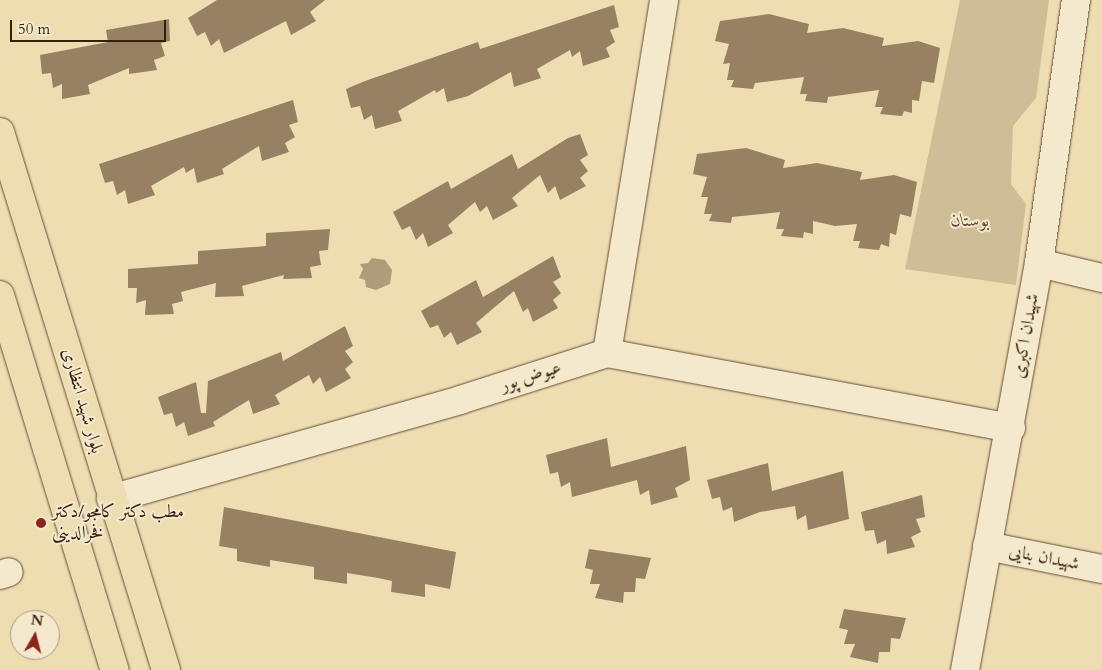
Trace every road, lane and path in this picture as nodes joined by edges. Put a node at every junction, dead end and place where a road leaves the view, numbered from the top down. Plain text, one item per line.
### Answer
1 (664, 0) edge
2 (1076, 0) edge
3 (0, 132) edge
4 (1039, 263) junction
5 (1102, 278) edge
6 (0, 295) edge
7 (607, 353) junction
8 (1011, 428) junction
9 (111, 499) junction
10 (987, 546) junction
11 (1102, 569) edge
12 (116, 670) edge
13 (166, 670) edge
14 (965, 670) edge

1 - 7 street
2 - 4 street, شهیدان اکبری
3 - 9 main road, بلوار شهید انتظاری
4 - 5 street
4 - 8 street, شهیدان اکبری
6 - 12 main road
7 - 8 street
7 - 9 street, عیوض پور
8 - 10 street, شهیدان اکبری
9 - 13 main road, بلوار شهید انتظاری
10 - 11 street, شهیدان بنایی
10 - 14 street, شهیدان اکبری

